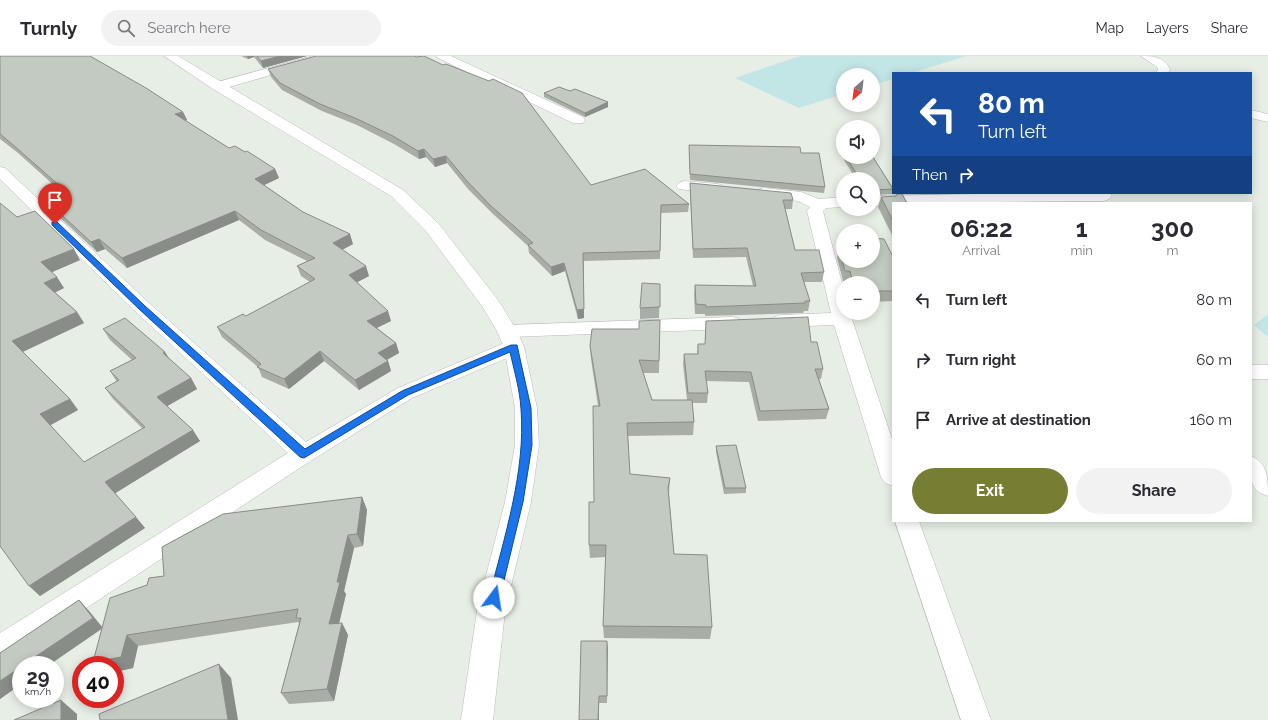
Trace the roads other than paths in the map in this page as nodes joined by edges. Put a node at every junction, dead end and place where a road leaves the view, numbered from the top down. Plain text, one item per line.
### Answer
1 (170, 56) edge
2 (326, 56) edge
3 (442, 56) edge
4 (1147, 56) edge
5 (1163, 72) edge
6 (218, 86) junction
7 (1252, 114) edge
8 (1268, 118) edge
9 (578, 120) dead end
10 (0, 171) edge
11 (684, 186) dead end
12 (731, 190) edge
13 (747, 192) edge
14 (913, 196) edge
15 (1104, 196) dead end
16 (880, 200) edge
17 (1045, 200) edge
18 (836, 202) edge
19 (819, 205) junction
20 (836, 295) edge
21 (836, 319) edge
22 (842, 320) edge
23 (510, 339) junction
24 (1252, 372) edge
25 (1268, 372) edge
26 (304, 454) junction
27 (1252, 466) edge
28 (892, 473) edge
29 (1268, 486) edge
30 (908, 522) edge
31 (0, 649) edge
32 (477, 720) edge
33 (976, 720) edge

1 - 6 street
2 - 6 street
3 - 9 street
4 - 5 street
6 - 23 street
7 - 8 street
10 - 26 street
11 - 12 street
13 - 19 street
14 - 16 street
14 - 17 street
15 - 17 street
18 - 19 street
19 - 20 street
21 - 23 street
22 - 28 street
23 - 26 street
23 - 32 street
24 - 25 street
26 - 31 street
27 - 29 street
30 - 33 street

